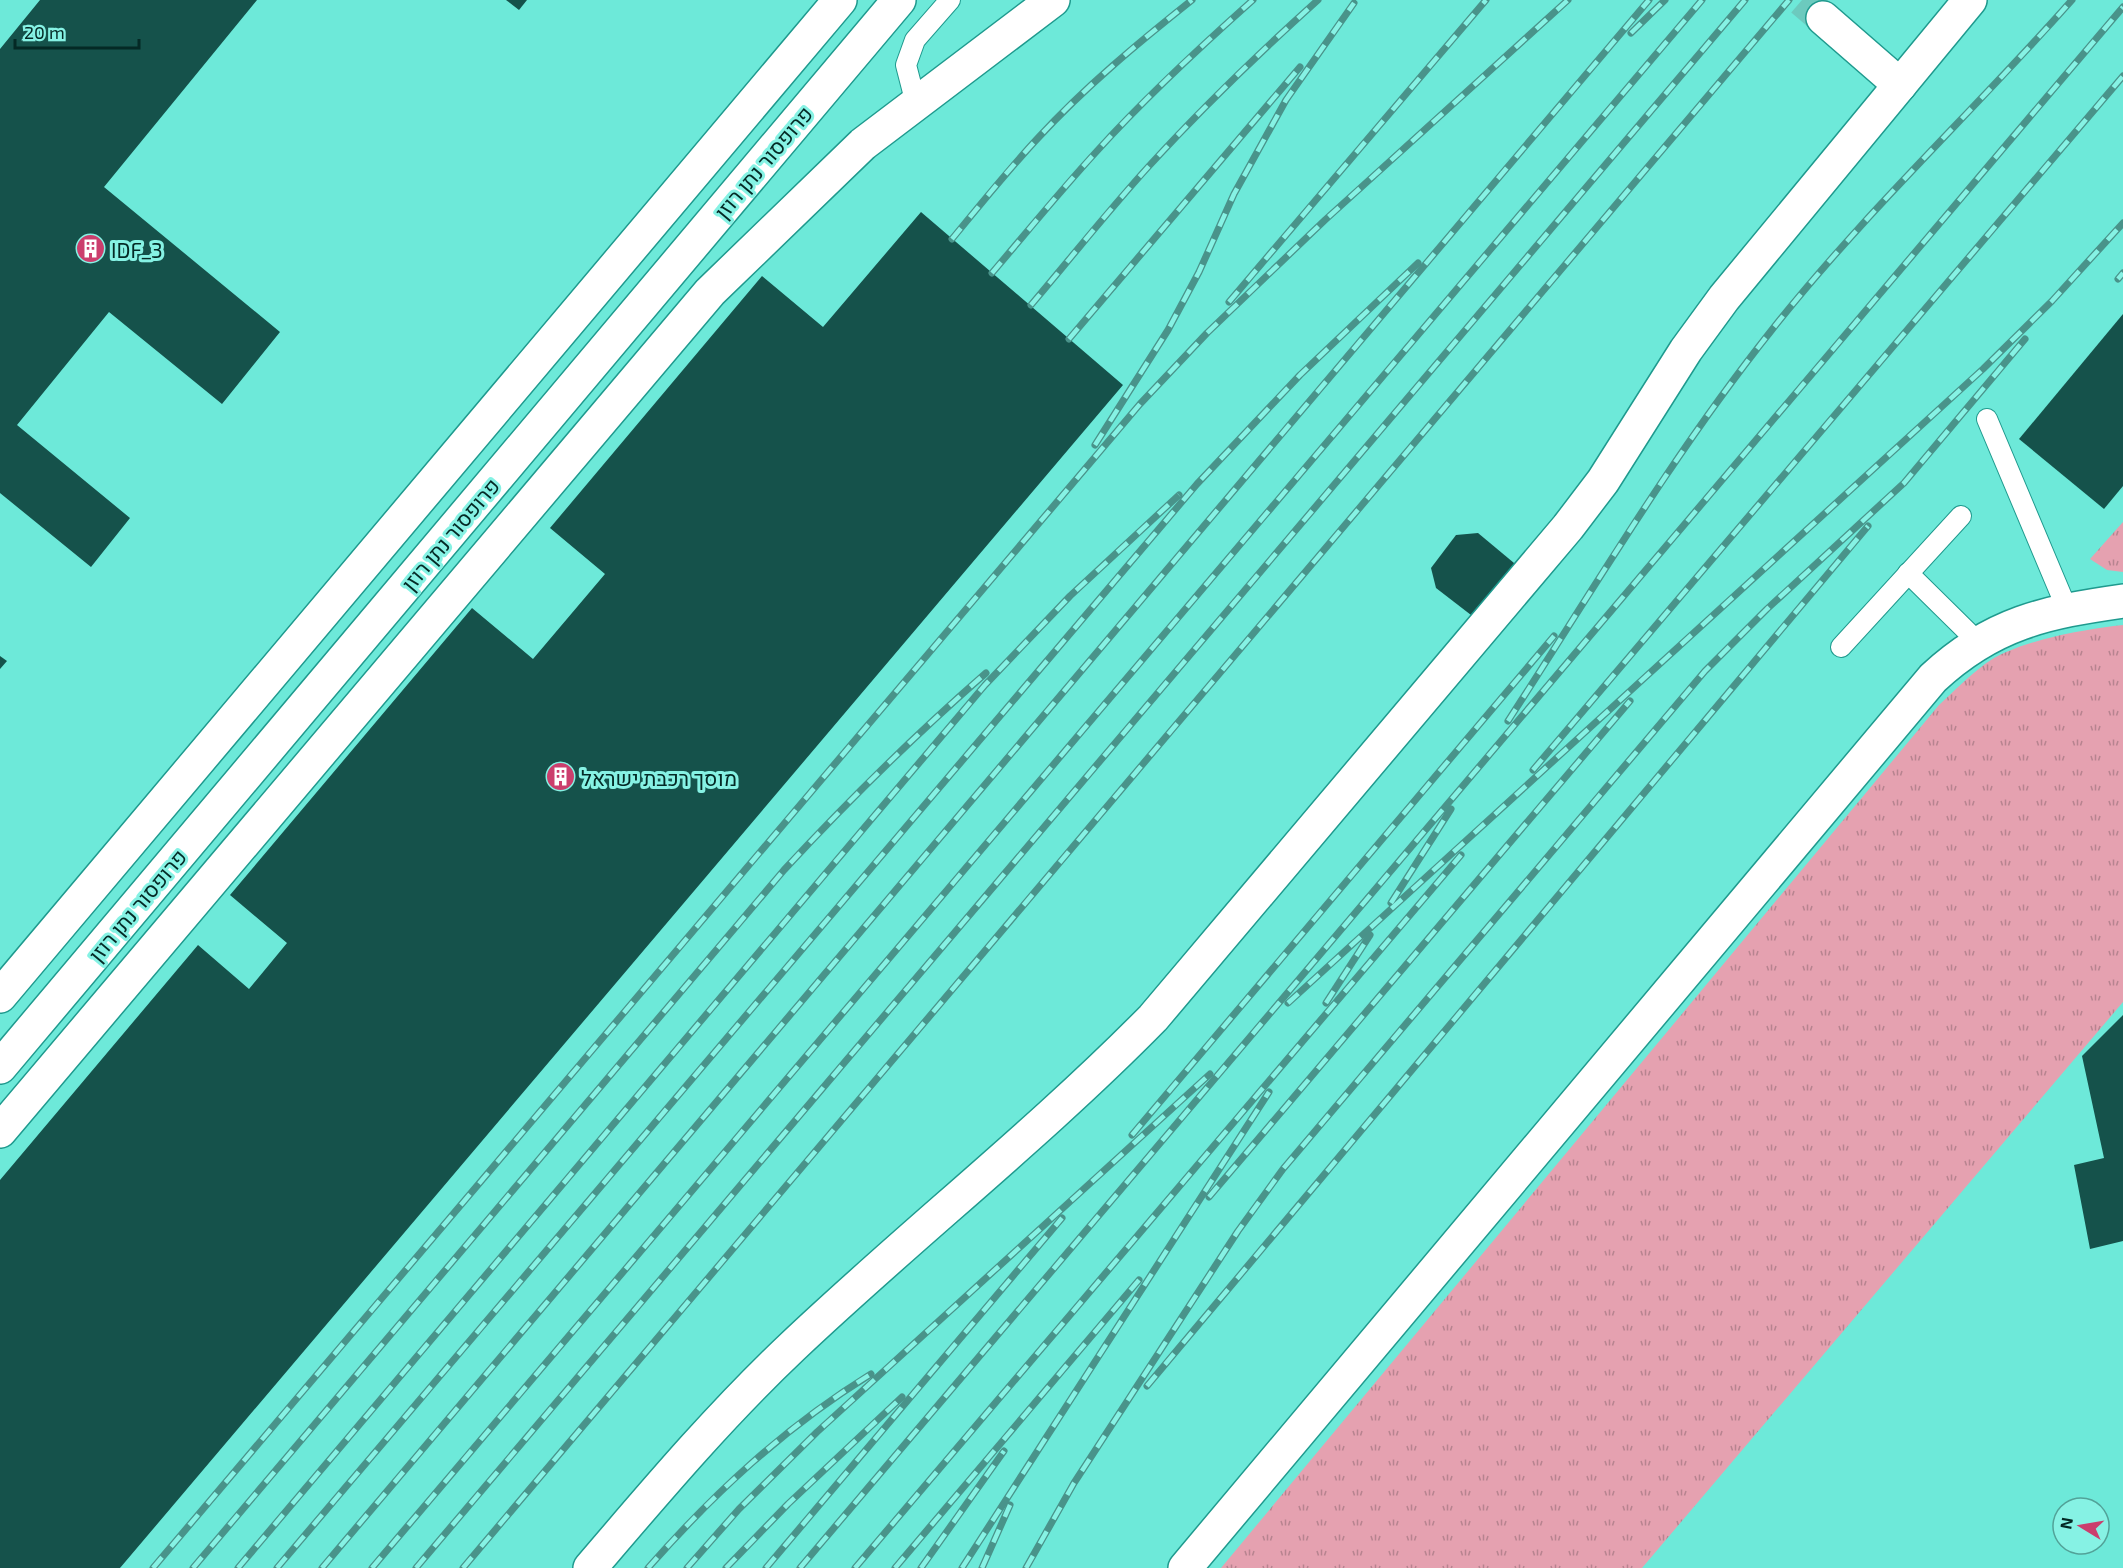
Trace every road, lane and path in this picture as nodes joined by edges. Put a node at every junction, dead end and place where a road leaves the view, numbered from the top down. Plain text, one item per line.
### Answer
1 (840, 0) edge
2 (899, 0) edge
3 (950, 0) edge
4 (1053, 0) edge
5 (1970, 0) edge
6 (1823, 18) tunnel mouth
7 (1900, 85) junction
8 (916, 104) junction
9 (1986, 419) dead end
10 (1961, 516) dead end
11 (1908, 573) junction
12 (2123, 601) edge
13 (2067, 609) junction
14 (1979, 643) junction
15 (1840, 646) dead end
16 (0, 996) edge
17 (0, 1067) edge
18 (0, 1131) edge
19 (590, 1568) edge
20 (1185, 1568) edge

1 - 16 street
2 - 17 street, פרופסור נתן רוזן
3 - 8 lane
4 - 8 street
5 - 7 street
6 - 7 street
7 - 19 street
8 - 18 street
9 - 13 lane
10 - 11 lane
11 - 14 lane
11 - 15 lane
12 - 13 street
13 - 14 street
14 - 20 street

